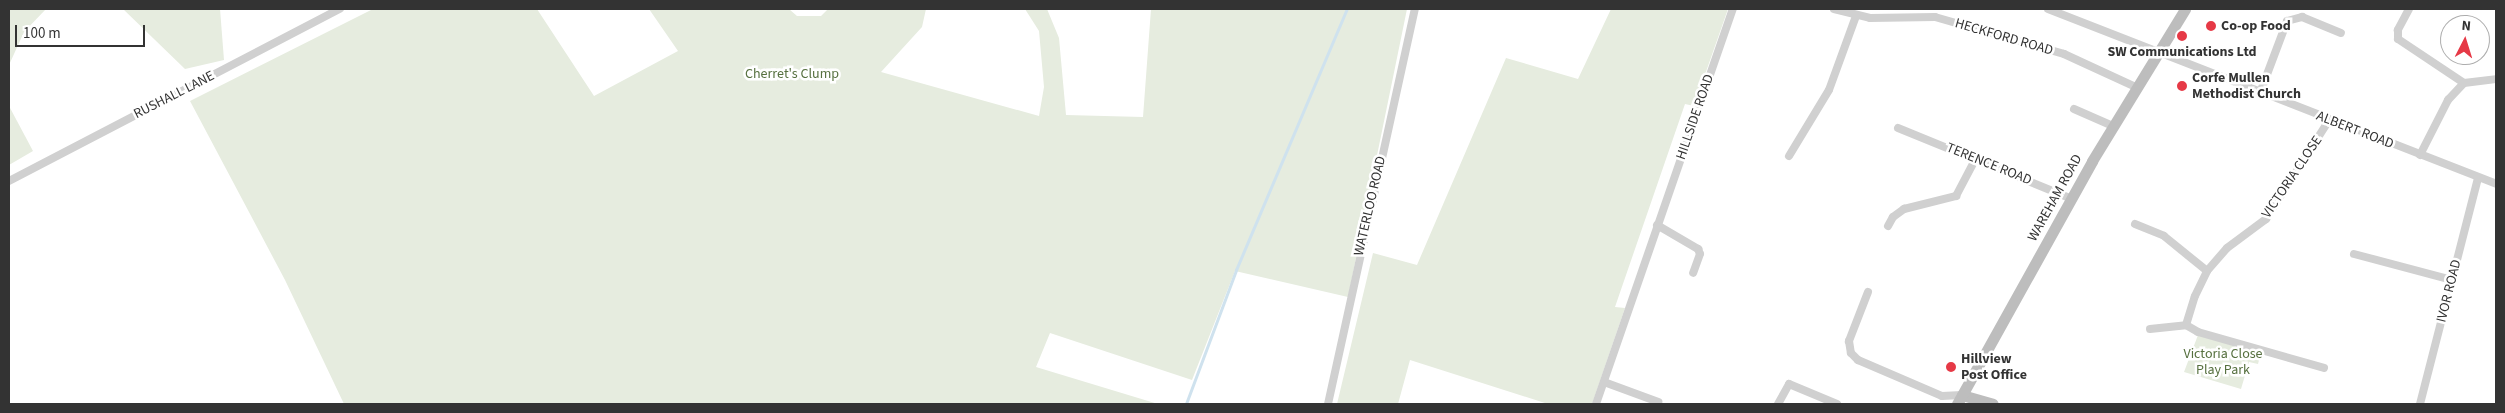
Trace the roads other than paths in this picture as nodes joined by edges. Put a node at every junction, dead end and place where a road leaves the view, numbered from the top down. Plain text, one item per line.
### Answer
1 (340, 9) edge
2 (1415, 9) edge
3 (1733, 9) edge
4 (1834, 9) edge
5 (2048, 9) edge
6 (2184, 9) edge
7 (2409, 9) edge
8 (1856, 16) junction
9 (2341, 33) dead end
10 (2159, 54) junction
11 (2496, 79) edge
12 (2464, 83) junction
13 (2138, 88) junction
14 (2260, 94) junction
15 (2074, 109) dead end
16 (2329, 120) junction
17 (1909, 122) dead end
18 (2113, 126) junction
19 (2420, 155) junction
20 (1789, 156) dead end
21 (1976, 158) junction
22 (2478, 178) junction
23 (9, 181) edge
24 (2496, 184) edge
25 (2072, 199) junction
26 (2135, 224) dead end
27 (1657, 225) junction
28 (1888, 226) dead end
29 (2354, 254) dead end
30 (2207, 271) junction
31 (1693, 274) dead end
32 (2452, 280) junction
33 (1868, 292) dead end
34 (2186, 325) junction
35 (2150, 329) dead end
36 (2324, 368) dead end
37 (1604, 382) junction
38 (1960, 400) edge
39 (1658, 402) dead end
40 (1328, 404) edge
41 (1596, 404) edge
42 (1778, 404) edge
43 (1837, 404) edge
44 (1993, 404) edge
45 (2420, 404) edge

1 - 23 street, RUSHALL LANE
2 - 40 street, WATERLOO ROAD
3 - 27 street, HILLSIDE ROAD
4 - 8 street, HECKFORD ROAD
5 - 10 street, ALBERT ROAD
6 - 10 street, WAREHAM ROAD
7 - 12 street
8 - 13 street, HECKFORD ROAD
8 - 20 street
9 - 14 street
10 - 13 street, WAREHAM ROAD
10 - 14 street, ALBERT ROAD
11 - 12 street
12 - 19 street
13 - 18 street, WAREHAM ROAD
14 - 16 street, ALBERT ROAD
15 - 18 street
16 - 19 street, ALBERT ROAD
16 - 30 street, VICTORIA CLOSE
17 - 21 street, TERENCE ROAD
18 - 25 street, WAREHAM ROAD
19 - 22 street, ALBERT ROAD
21 - 25 street, TERENCE ROAD
21 - 28 street
22 - 24 street, ALBERT ROAD
22 - 32 street, IVOR ROAD
25 - 38 street, WAREHAM ROAD
26 - 30 street
27 - 31 street
27 - 37 street, HILLSIDE ROAD
29 - 32 street
30 - 34 street, VICTORIA CLOSE
32 - 45 street, IVOR ROAD
33 - 38 street
34 - 35 street
34 - 36 street
37 - 39 street
37 - 41 street, HILLSIDE ROAD
38 - 44 street
42 - 43 street

